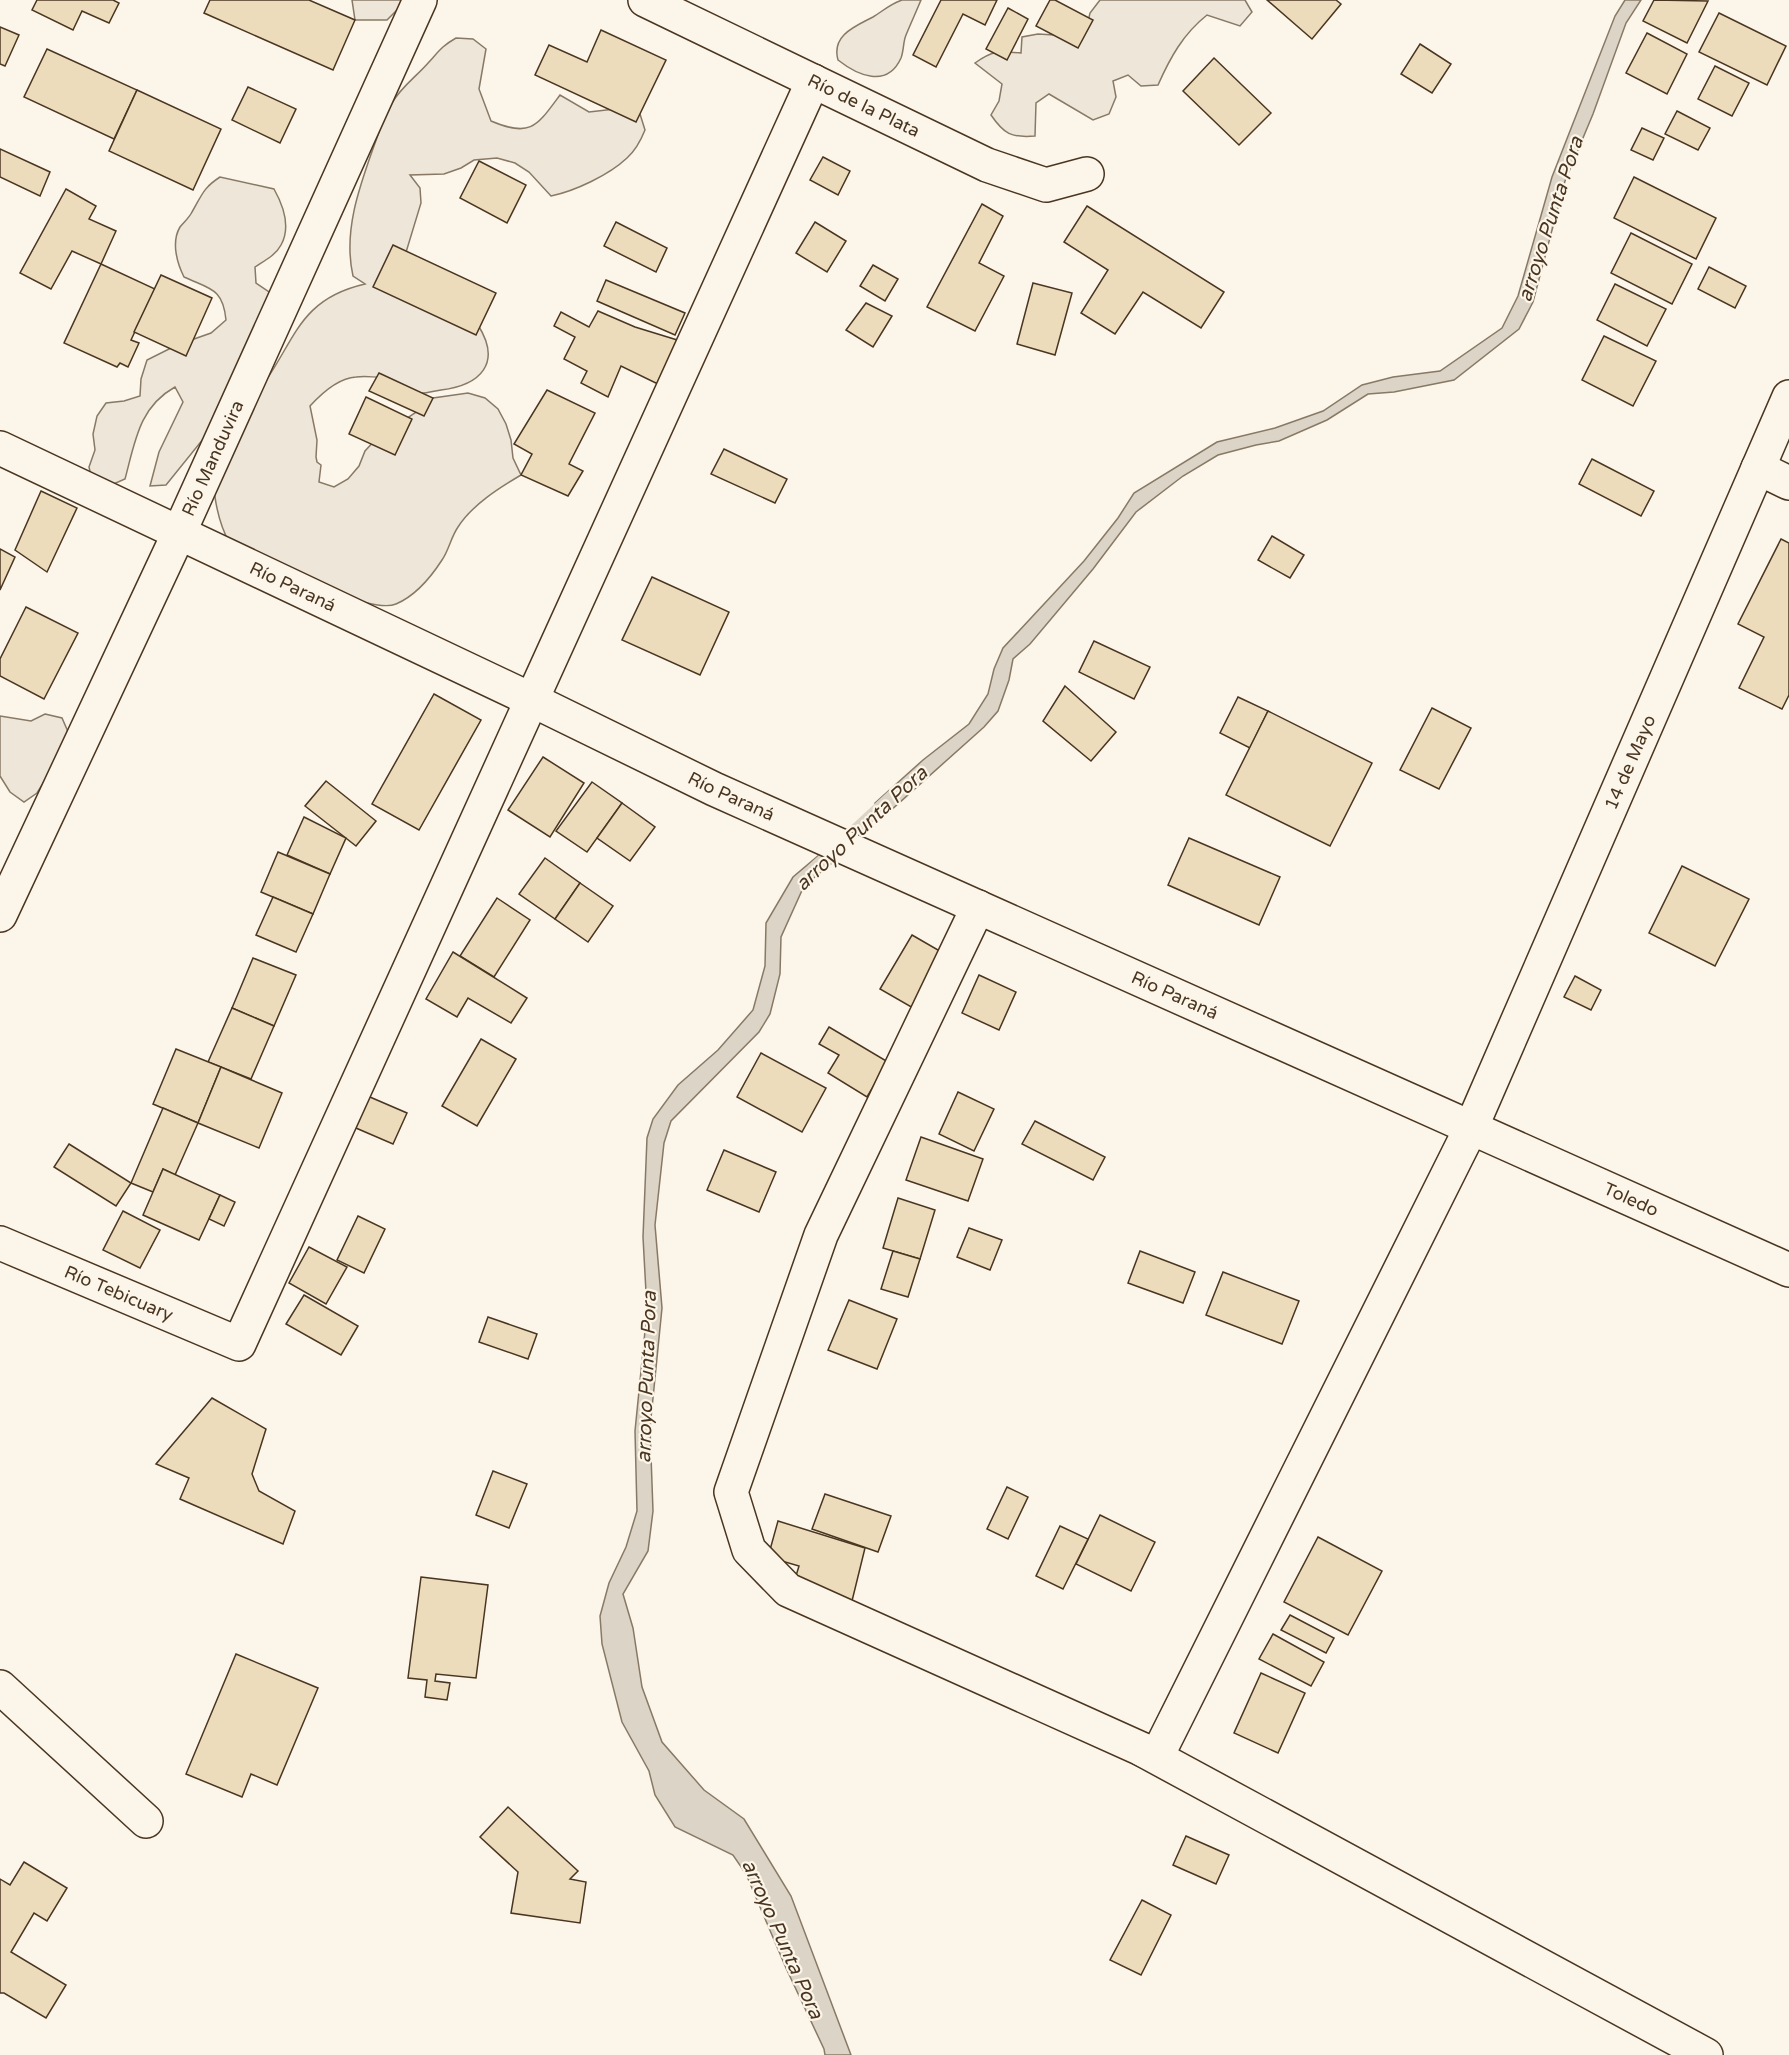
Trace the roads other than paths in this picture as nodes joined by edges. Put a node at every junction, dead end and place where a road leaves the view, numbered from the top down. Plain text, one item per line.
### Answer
1 (420, 0) edge
2 (645, 0) edge
3 (813, 81) junction
4 (1088, 174) dead end
5 (1789, 398) edge
6 (0, 448) edge
7 (1758, 468) junction
8 (1789, 483) edge
9 (179, 533) junction
10 (532, 699) junction
11 (978, 907) junction
12 (0, 915) edge
13 (1471, 1128) junction
14 (0, 1242) edge
15 (1789, 1270) edge
16 (0, 1687) edge
17 (1143, 1750) junction
18 (146, 1821) dead end
19 (1706, 2055) edge

1 - 9 street, Río Manduvira
2 - 3 street, Río de la Plata
3 - 4 street, Río de la Plata
3 - 10 street
5 - 7 street, 14 de Mayo
6 - 9 street, Río Paraná
7 - 8 street
7 - 13 street, 14 de Mayo
9 - 10 street, Río Paraná
9 - 12 street, Río Manduvira
10 - 11 street, Río Paraná
10 - 14 street, Río Tebicuary
11 - 13 street, Río Paraná
11 - 17 street
13 - 15 street, Toledo
13 - 17 street, 14 de Mayo
16 - 18 street
17 - 19 street

